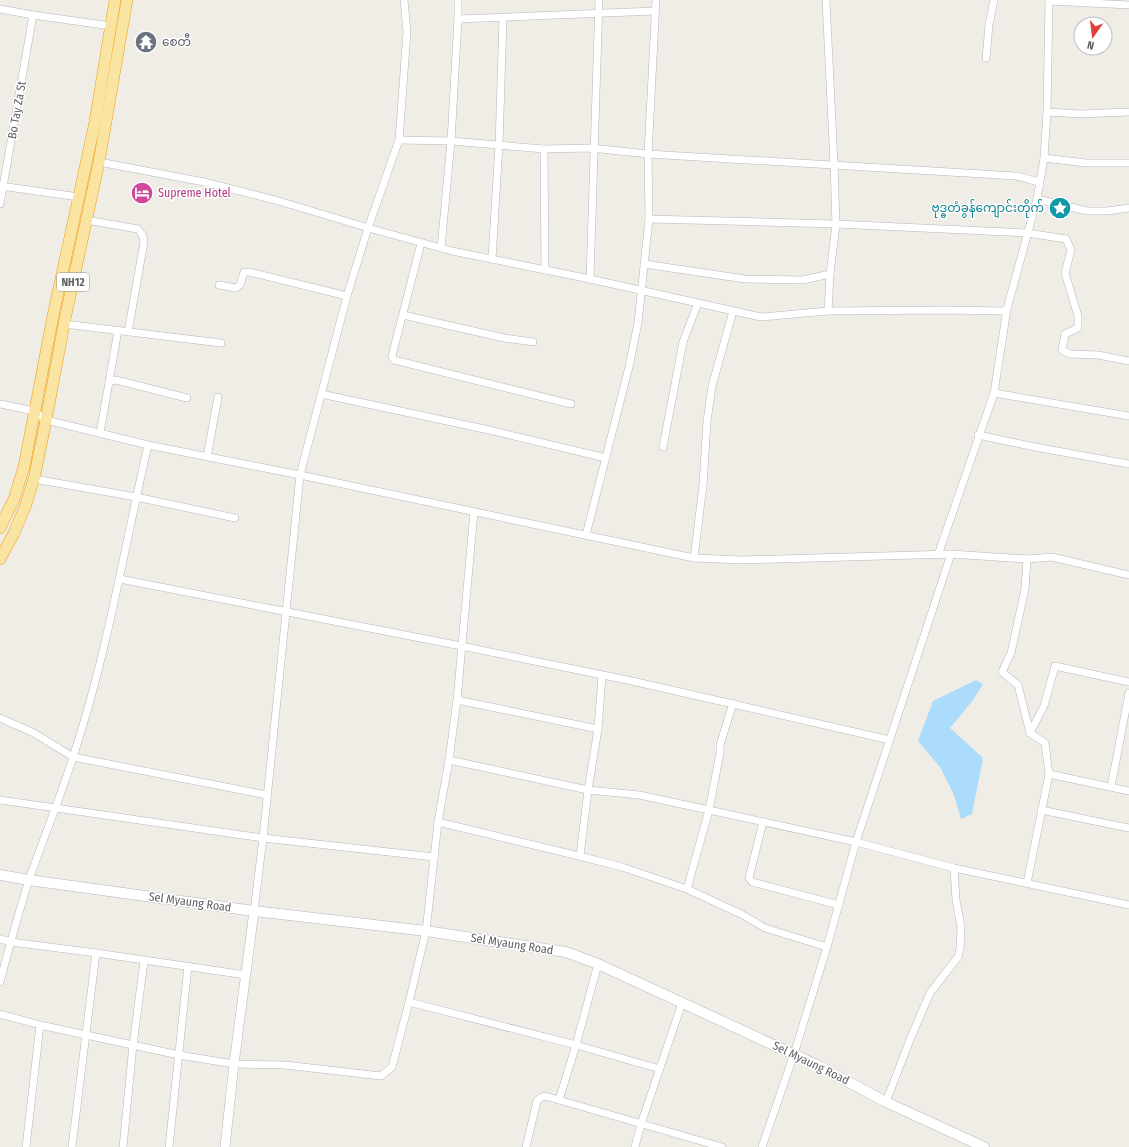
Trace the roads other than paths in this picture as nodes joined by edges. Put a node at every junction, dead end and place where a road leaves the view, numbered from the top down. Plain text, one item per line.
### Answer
1 (115, 0) edge
2 (126, 0) edge
3 (404, 0) edge
4 (458, 0) edge
5 (599, 0) edge
6 (656, 0) edge
7 (826, 0) edge
8 (994, 0) edge
9 (1049, 1) edge
10 (1129, 5) edge
11 (0, 9) edge
12 (654, 11) junction
13 (599, 14) junction
14 (33, 15) junction
15 (503, 18) junction
16 (458, 19) junction
17 (111, 26) junction
18 (986, 58) dead end
19 (1047, 112) junction
20 (1129, 112) edge
21 (399, 140) junction
22 (452, 142) junction
23 (498, 145) junction
24 (595, 148) junction
25 (544, 149) junction
26 (648, 154) junction
27 (1044, 158) junction
28 (99, 162) junction
29 (1129, 163) edge
30 (834, 164) junction
31 (1039, 182) junction
32 (2, 186) edge
33 (79, 196) junction
34 (1037, 199) junction
35 (0, 204) edge
36 (1129, 208) edge
37 (649, 219) junction
38 (86, 220) junction
39 (836, 224) junction
40 (368, 228) junction
41 (1027, 233) junction
42 (421, 243) junction
43 (441, 248) junction
44 (492, 259) junction
45 (644, 264) junction
46 (545, 270) junction
47 (830, 274) junction
48 (590, 279) junction
49 (219, 286) dead end
50 (641, 290) junction
51 (347, 296) junction
52 (698, 303) junction
53 (1006, 309) junction
54 (733, 311) junction
55 (828, 311) junction
56 (403, 315) junction
57 (64, 324) junction
58 (118, 330) junction
59 (128, 332) junction
60 (533, 342) dead end
61 (221, 343) dead end
62 (1129, 361) edge
63 (109, 382) junction
64 (994, 393) junction
65 (321, 394) junction
66 (218, 397) dead end
67 (187, 398) dead end
68 (0, 404) edge
69 (571, 404) dead end
70 (34, 411) junction
71 (1129, 416) edge
72 (46, 420) junction
73 (100, 433) junction
74 (978, 435) junction
75 (148, 445) junction
76 (663, 446) dead end
77 (207, 457) junction
78 (606, 458) junction
79 (1129, 464) edge
80 (300, 475) junction
81 (34, 479) junction
82 (136, 497) junction
83 (474, 512) junction
84 (235, 518) dead end
85 (0, 528) edge
86 (586, 535) junction
87 (951, 554) junction
88 (938, 555) junction
89 (0, 558) edge
90 (694, 558) junction
91 (1027, 559) junction
92 (1129, 575) edge
93 (120, 579) junction
94 (285, 612) junction
95 (461, 646) junction
96 (602, 676) junction
97 (1129, 682) edge
98 (1129, 693) edge
99 (457, 700) junction
100 (733, 703) junction
101 (0, 718) edge
102 (598, 729) junction
103 (1030, 733) junction
104 (890, 740) junction
105 (73, 757) junction
106 (449, 760) junction
107 (1049, 774) junction
108 (1111, 787) junction
109 (588, 790) junction
110 (1129, 791) edge
111 (267, 795) junction
112 (0, 800) edge
113 (54, 807) junction
114 (709, 810) junction
115 (1041, 810) junction
116 (438, 822) junction
117 (764, 822) junction
118 (1129, 828) edge
119 (263, 838) junction
120 (856, 842) junction
121 (580, 856) junction
122 (434, 857) junction
123 (954, 868) junction
124 (0, 875) edge
125 (29, 880) junction
126 (1028, 883) junction
127 (687, 889) junction
128 (1129, 904) edge
129 (839, 905) junction
130 (254, 911) junction
131 (426, 931) junction
132 (0, 939) edge
133 (10, 942) junction
134 (827, 947) junction
135 (96, 953) junction
136 (144, 961) junction
137 (598, 964) junction
138 (188, 966) junction
139 (246, 975) junction
140 (0, 982) edge
141 (409, 1002) junction
142 (682, 1003) junction
143 (0, 1014) edge
144 (40, 1025) junction
145 (86, 1035) junction
146 (133, 1045) junction
147 (576, 1045) junction
148 (794, 1054) junction
149 (179, 1055) junction
150 (234, 1064) junction
151 (660, 1069) junction
152 (558, 1100) junction
153 (886, 1102) junction
154 (641, 1124) junction
155 (26, 1147) edge
156 (72, 1147) edge
157 (123, 1147) edge
158 (169, 1147) edge
159 (225, 1147) edge
160 (526, 1147) edge
161 (635, 1147) edge
162 (722, 1147) edge
163 (762, 1147) edge
164 (984, 1147) edge

1 - 17 highway, NH12
2 - 28 highway, NH12
3 - 21 street
4 - 16 street
5 - 13 street
6 - 12 street
7 - 30 street
8 - 18 street
9 - 10 street
9 - 19 street
11 - 14 street
12 - 13 street
12 - 26 street
13 - 15 street
13 - 24 street
14 - 17 street
14 - 32 street, Bo Tay Za St
15 - 16 street
15 - 23 street
16 - 22 street
17 - 33 highway, NH12
19 - 20 street
19 - 27 street
21 - 22 street
21 - 40 street
22 - 23 street
22 - 43 street
23 - 25 street
23 - 44 street
24 - 25 street
24 - 26 street
24 - 48 street
25 - 46 street
26 - 30 street
26 - 37 street
27 - 29 street
27 - 31 street
28 - 38 highway, NH12
28 - 40 street
30 - 31 street
30 - 39 street
31 - 34 street
32 - 33 street
32 - 35 street, Bo Tay Za St
33 - 70 highway, NH12
34 - 36 street
34 - 41 street
37 - 39 street
37 - 45 street
38 - 57 highway, NH12
38 - 59 street
39 - 41 street
39 - 47 street
40 - 42 street
40 - 51 street
41 - 53 street
41 - 62 street
42 - 43 street
42 - 56 street
43 - 44 street
44 - 46 street
45 - 47 street
45 - 50 street
46 - 48 street
47 - 55 street
48 - 50 street
49 - 51 street
50 - 52 street
50 - 78 street
51 - 65 street
52 - 54 street
52 - 76 street
53 - 55 street
53 - 64 street
54 - 55 street
54 - 90 street
56 - 60 street
56 - 69 street
57 - 58 street
57 - 72 highway, NH12
58 - 59 street
58 - 63 street
59 - 61 street
63 - 67 street
63 - 73 street
64 - 71 street
64 - 74 street
65 - 78 street
65 - 80 street
66 - 77 street
68 - 70 street
70 - 72 street
70 - 85 highway, NH12
72 - 73 street
72 - 81 highway, NH12
73 - 75 street
74 - 79 street
74 - 88 street
75 - 77 street
75 - 82 street
77 - 80 street
78 - 86 street
80 - 83 street
80 - 94 street
81 - 82 street
81 - 89 highway, NH12
82 - 84 street
82 - 93 street
83 - 86 street
83 - 95 street
86 - 90 street
87 - 88 street
87 - 91 street
87 - 104 street
88 - 90 street
91 - 92 street
91 - 103 street
93 - 94 street
93 - 105 street
94 - 95 street
94 - 111 street
95 - 96 street
95 - 99 street
96 - 100 street
96 - 102 street
97 - 103 street
98 - 108 street
99 - 102 street
99 - 106 street
100 - 104 street
100 - 114 street
101 - 105 street
102 - 109 street
103 - 107 street
104 - 120 street
105 - 111 street
105 - 113 street
106 - 109 street
106 - 116 street
107 - 108 street
107 - 115 street
108 - 110 street
109 - 114 street
109 - 121 street
111 - 119 street
112 - 113 street
113 - 119 street
113 - 125 street
114 - 117 street
114 - 127 street
115 - 118 street
115 - 126 street
116 - 121 street
116 - 122 street
117 - 120 street
117 - 129 street
119 - 122 street
119 - 130 street
120 - 123 street
120 - 129 street
121 - 127 street
122 - 131 street
123 - 126 street
123 - 153 street
124 - 125 main road, Sel Myaung Road
125 - 130 main road, Sel Myaung Road
125 - 133 street
126 - 128 street
127 - 134 street
129 - 134 street
130 - 131 main road, Sel Myaung Road
130 - 139 street
131 - 137 main road, Sel Myaung Road
131 - 141 street
132 - 133 street
133 - 135 street
133 - 140 street
134 - 148 street
135 - 136 street
135 - 145 street
136 - 138 street
136 - 146 street
137 - 142 main road, Sel Myaung Road
137 - 147 street
138 - 139 street
138 - 149 street
139 - 150 street
141 - 147 street
141 - 150 street
142 - 148 main road, Sel Myaung Road
142 - 151 street
143 - 144 street
144 - 145 street
144 - 155 street
145 - 146 street
145 - 156 street
146 - 149 street
146 - 157 street
147 - 151 street
147 - 152 street
148 - 153 main road, Sel Myaung Road
148 - 163 street
149 - 150 street
149 - 158 street
150 - 159 street
151 - 154 street
152 - 154 street
152 - 160 street
153 - 164 main road, Sel Myaung Road
154 - 161 street
154 - 162 street

